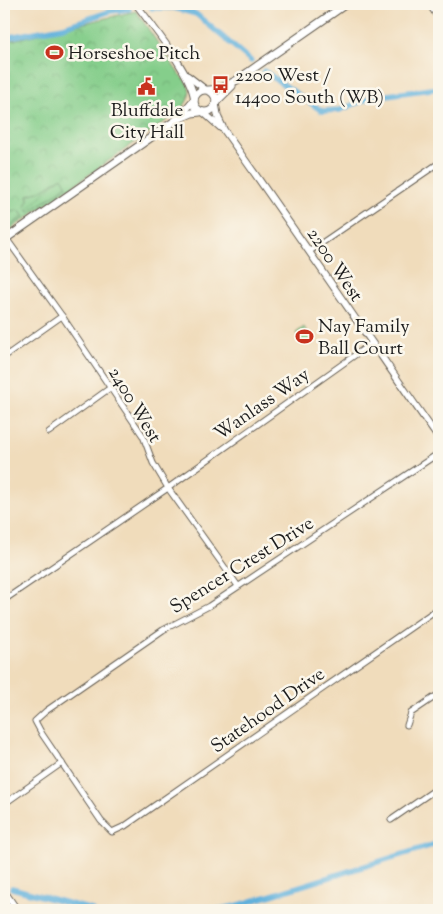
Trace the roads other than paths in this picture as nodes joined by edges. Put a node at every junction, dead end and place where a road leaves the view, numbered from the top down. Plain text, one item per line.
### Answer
1 (136, 4) edge
2 (346, 4) edge
3 (428, 4) edge
4 (439, 19) edge
5 (186, 75) junction
6 (237, 80) junction
7 (207, 90) junction
8 (194, 99) junction
9 (216, 104) junction
10 (202, 112) junction
11 (176, 120) junction
12 (224, 130) junction
13 (439, 163) edge
14 (5, 239) edge
15 (310, 251) junction
16 (62, 316) junction
17 (372, 343) junction
18 (4, 357) edge
19 (110, 388) junction
20 (49, 432) dead end
21 (439, 439) edge
22 (439, 453) edge
23 (168, 488) junction
24 (238, 586) junction
25 (4, 600) edge
26 (439, 608) edge
27 (439, 694) edge
28 (407, 725) dead end
29 (62, 764) junction
30 (439, 787) edge
31 (4, 804) edge
32 (391, 820) dead end
33 (4, 891) edge
34 (17, 910) edge

1 - 5 street
2 - 6 main road
3 - 4 street
5 - 7 street
5 - 8 street
6 - 7 main road
6 - 9 main road
7 - 8 main road
7 - 9 main road
8 - 10 main road
8 - 11 main road
9 - 10 main road
9 - 12 street, 2200 West
10 - 11 main road
10 - 12 street, 2200 West
11 - 14 main road
12 - 15 street, 2200 West
13 - 15 street
14 - 16 street, 2400 West
15 - 17 street, 2200 West
16 - 18 street
16 - 19 street, 2400 West
17 - 21 street, 2200 West
17 - 23 street, Wanlass Way
19 - 20 street
19 - 23 street, 2400 West
22 - 24 street, Spencer Crest Drive
23 - 24 street, 2400 West
23 - 25 street, Wanlass Way
24 - 29 street, Spencer Crest Drive
26 - 29 street, Statehood Drive
27 - 28 street
29 - 31 street
30 - 32 street
33 - 34 street

